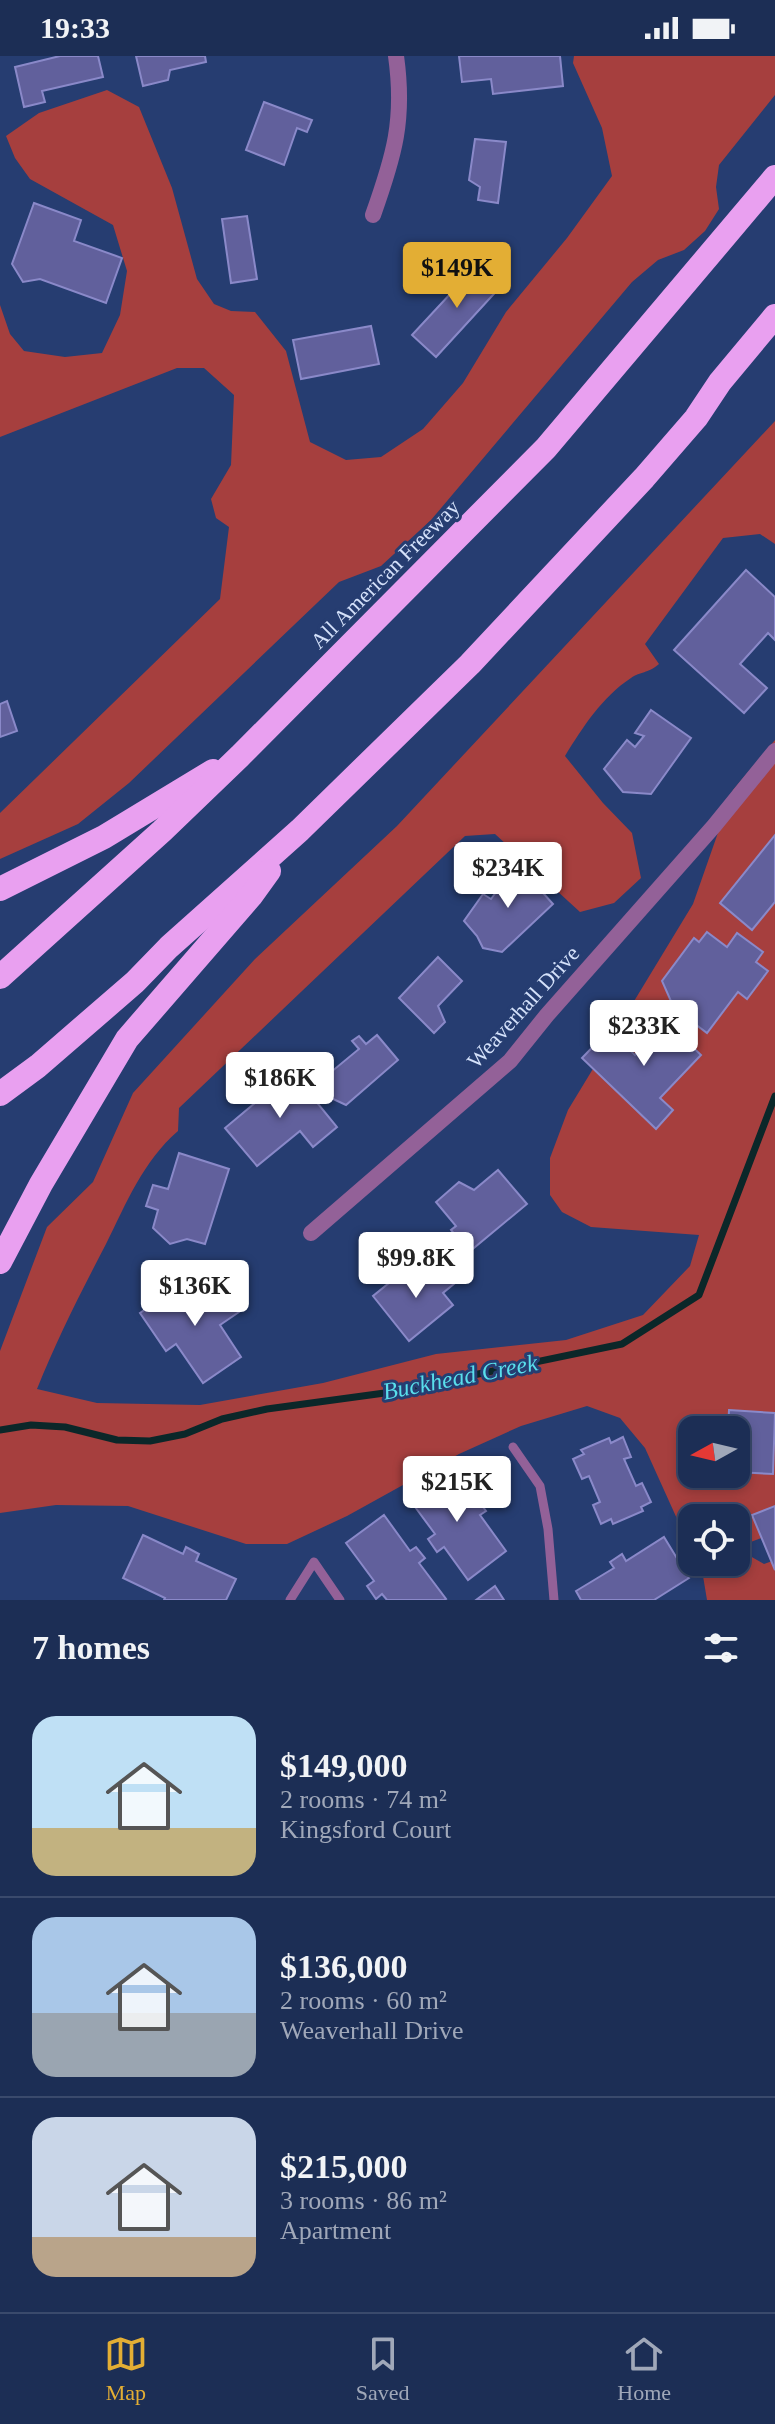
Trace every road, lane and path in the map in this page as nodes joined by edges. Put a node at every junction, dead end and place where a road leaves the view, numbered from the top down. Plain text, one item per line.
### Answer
1 (396, 56) edge
2 (775, 177) edge
3 (373, 215) dead end
4 (775, 316) edge
5 (775, 751) edge
6 (240, 756) junction
7 (300, 830) junction
8 (0, 889) edge
9 (0, 977) edge
10 (0, 1094) edge
11 (311, 1233) dead end
12 (0, 1262) edge
13 (513, 1447) dead end
14 (290, 1600) edge
15 (340, 1600) edge
16 (554, 1600) edge

1 - 3 street
2 - 6 highway, All American Freeway
4 - 7 highway
5 - 11 street, Weaverhall Drive
6 - 8 highway
6 - 9 highway, All American Freeway
7 - 10 highway
7 - 12 highway
13 - 16 lane
14 - 15 lane

